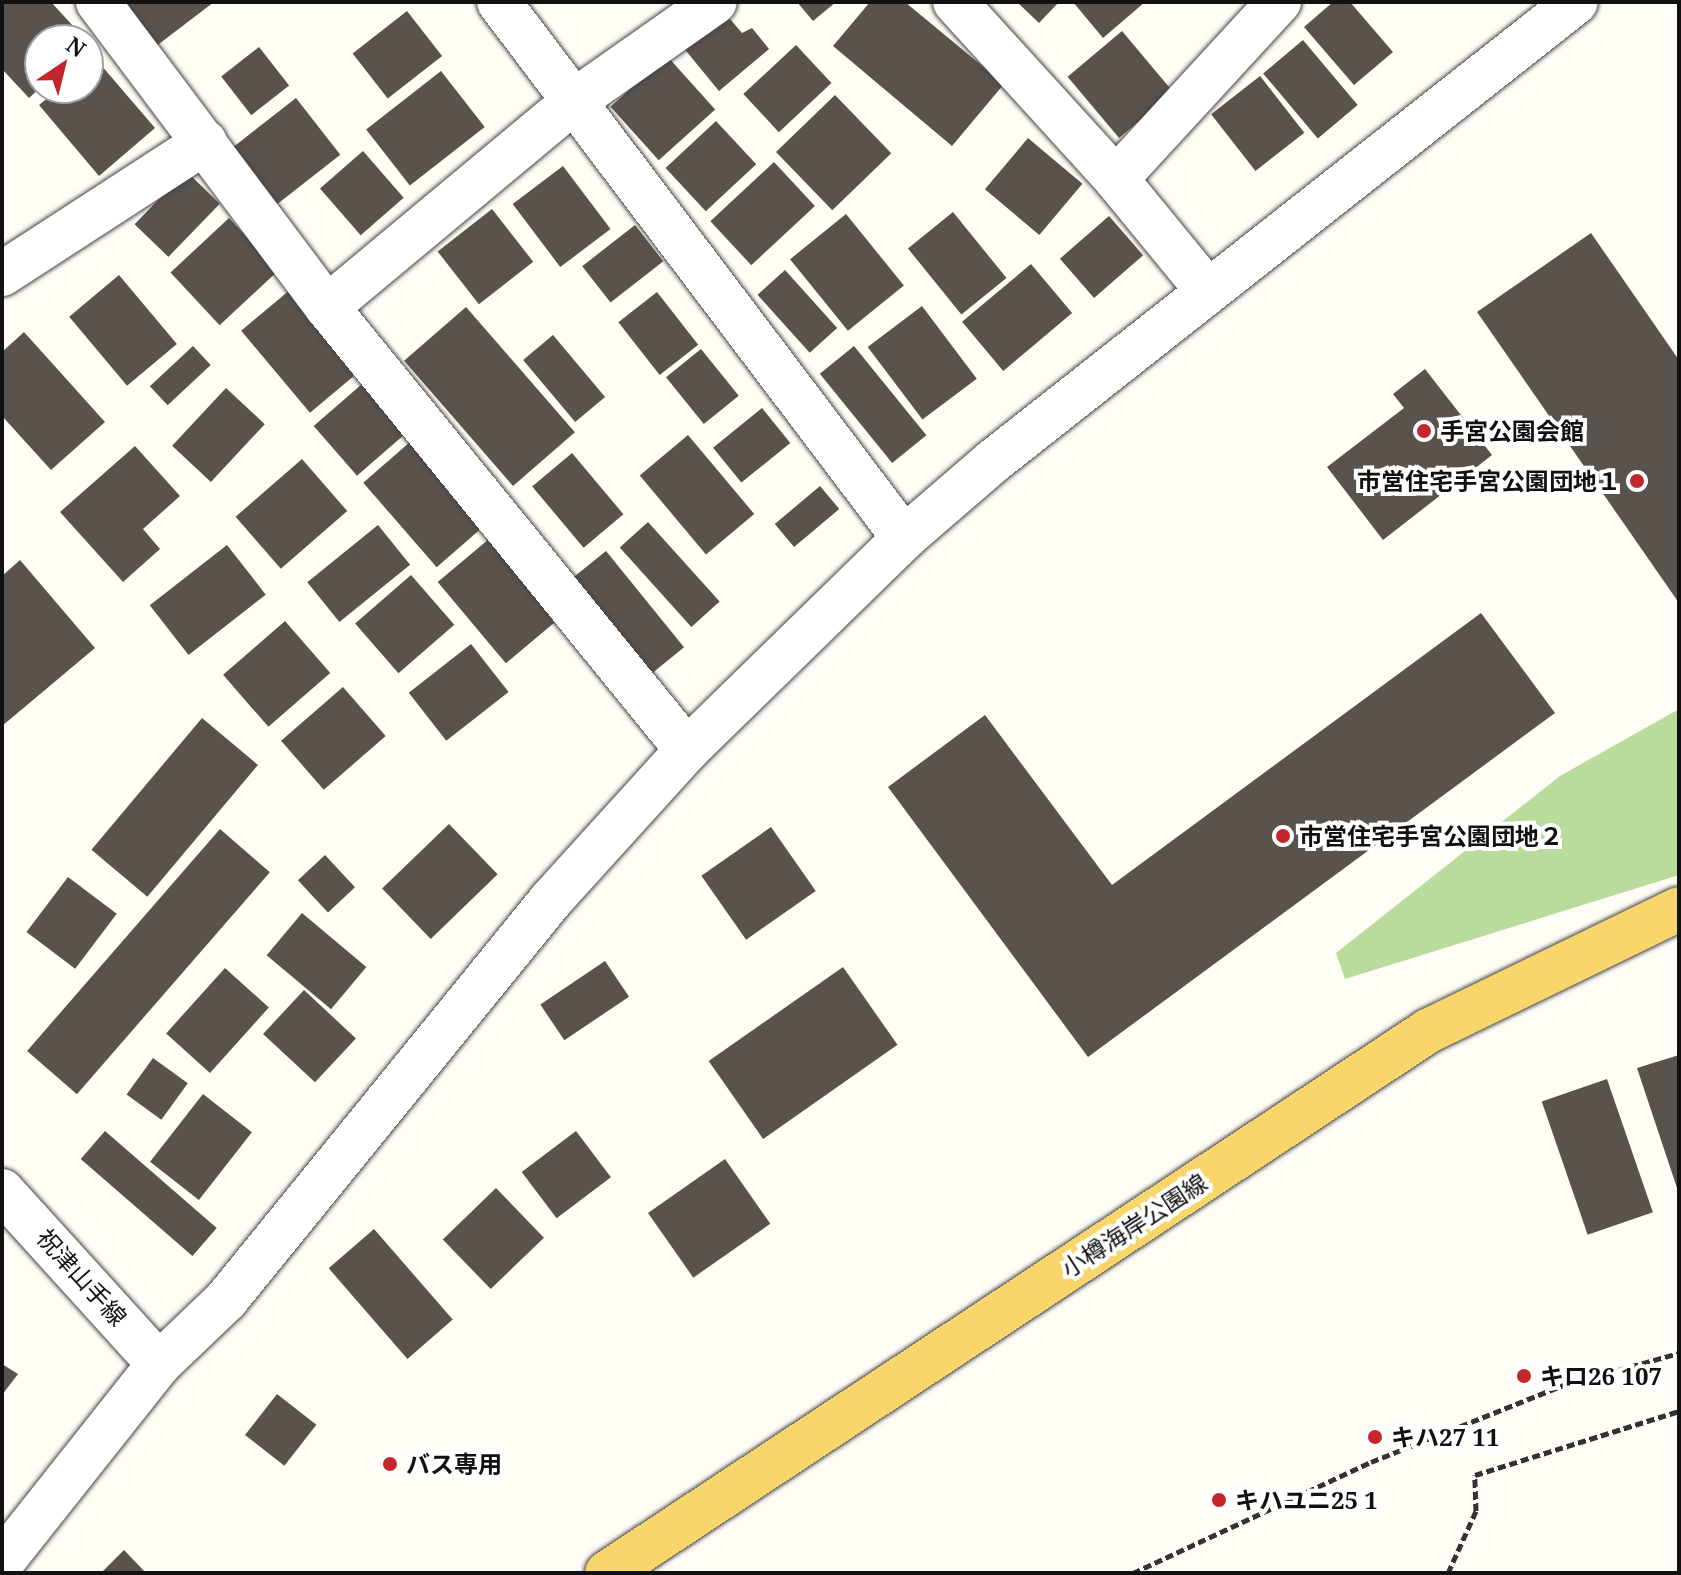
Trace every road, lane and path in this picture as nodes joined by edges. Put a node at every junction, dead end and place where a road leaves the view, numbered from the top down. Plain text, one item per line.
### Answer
1 (98, 2) edge
2 (499, 2) edge
3 (715, 2) edge
4 (955, 2) edge
5 (1279, 2) edge
6 (1576, 2) edge
7 (574, 101) junction
8 (205, 142) junction
9 (1116, 179) junction
10 (2, 274) edge
11 (1207, 290) junction
12 (327, 307) junction
13 (904, 538) junction
14 (687, 750) junction
15 (1679, 909) edge
16 (2, 1191) edge
17 (1679, 1353) edge
18 (159, 1364) junction
19 (1679, 1411) edge
20 (2, 1562) edge
21 (607, 1573) edge
22 (1133, 1573) edge
23 (1448, 1573) edge

1 - 8 street
2 - 7 street
3 - 7 street
4 - 9 street
5 - 9 street
6 - 11 street
7 - 12 street
7 - 13 street
8 - 10 street
8 - 12 street
9 - 11 street
11 - 13 street
12 - 14 street
13 - 14 street
14 - 18 street
15 - 21 main road, 小樽海岸公園線
16 - 18 street, 祝津山手線
17 - 22 path
18 - 20 street
19 - 23 path

